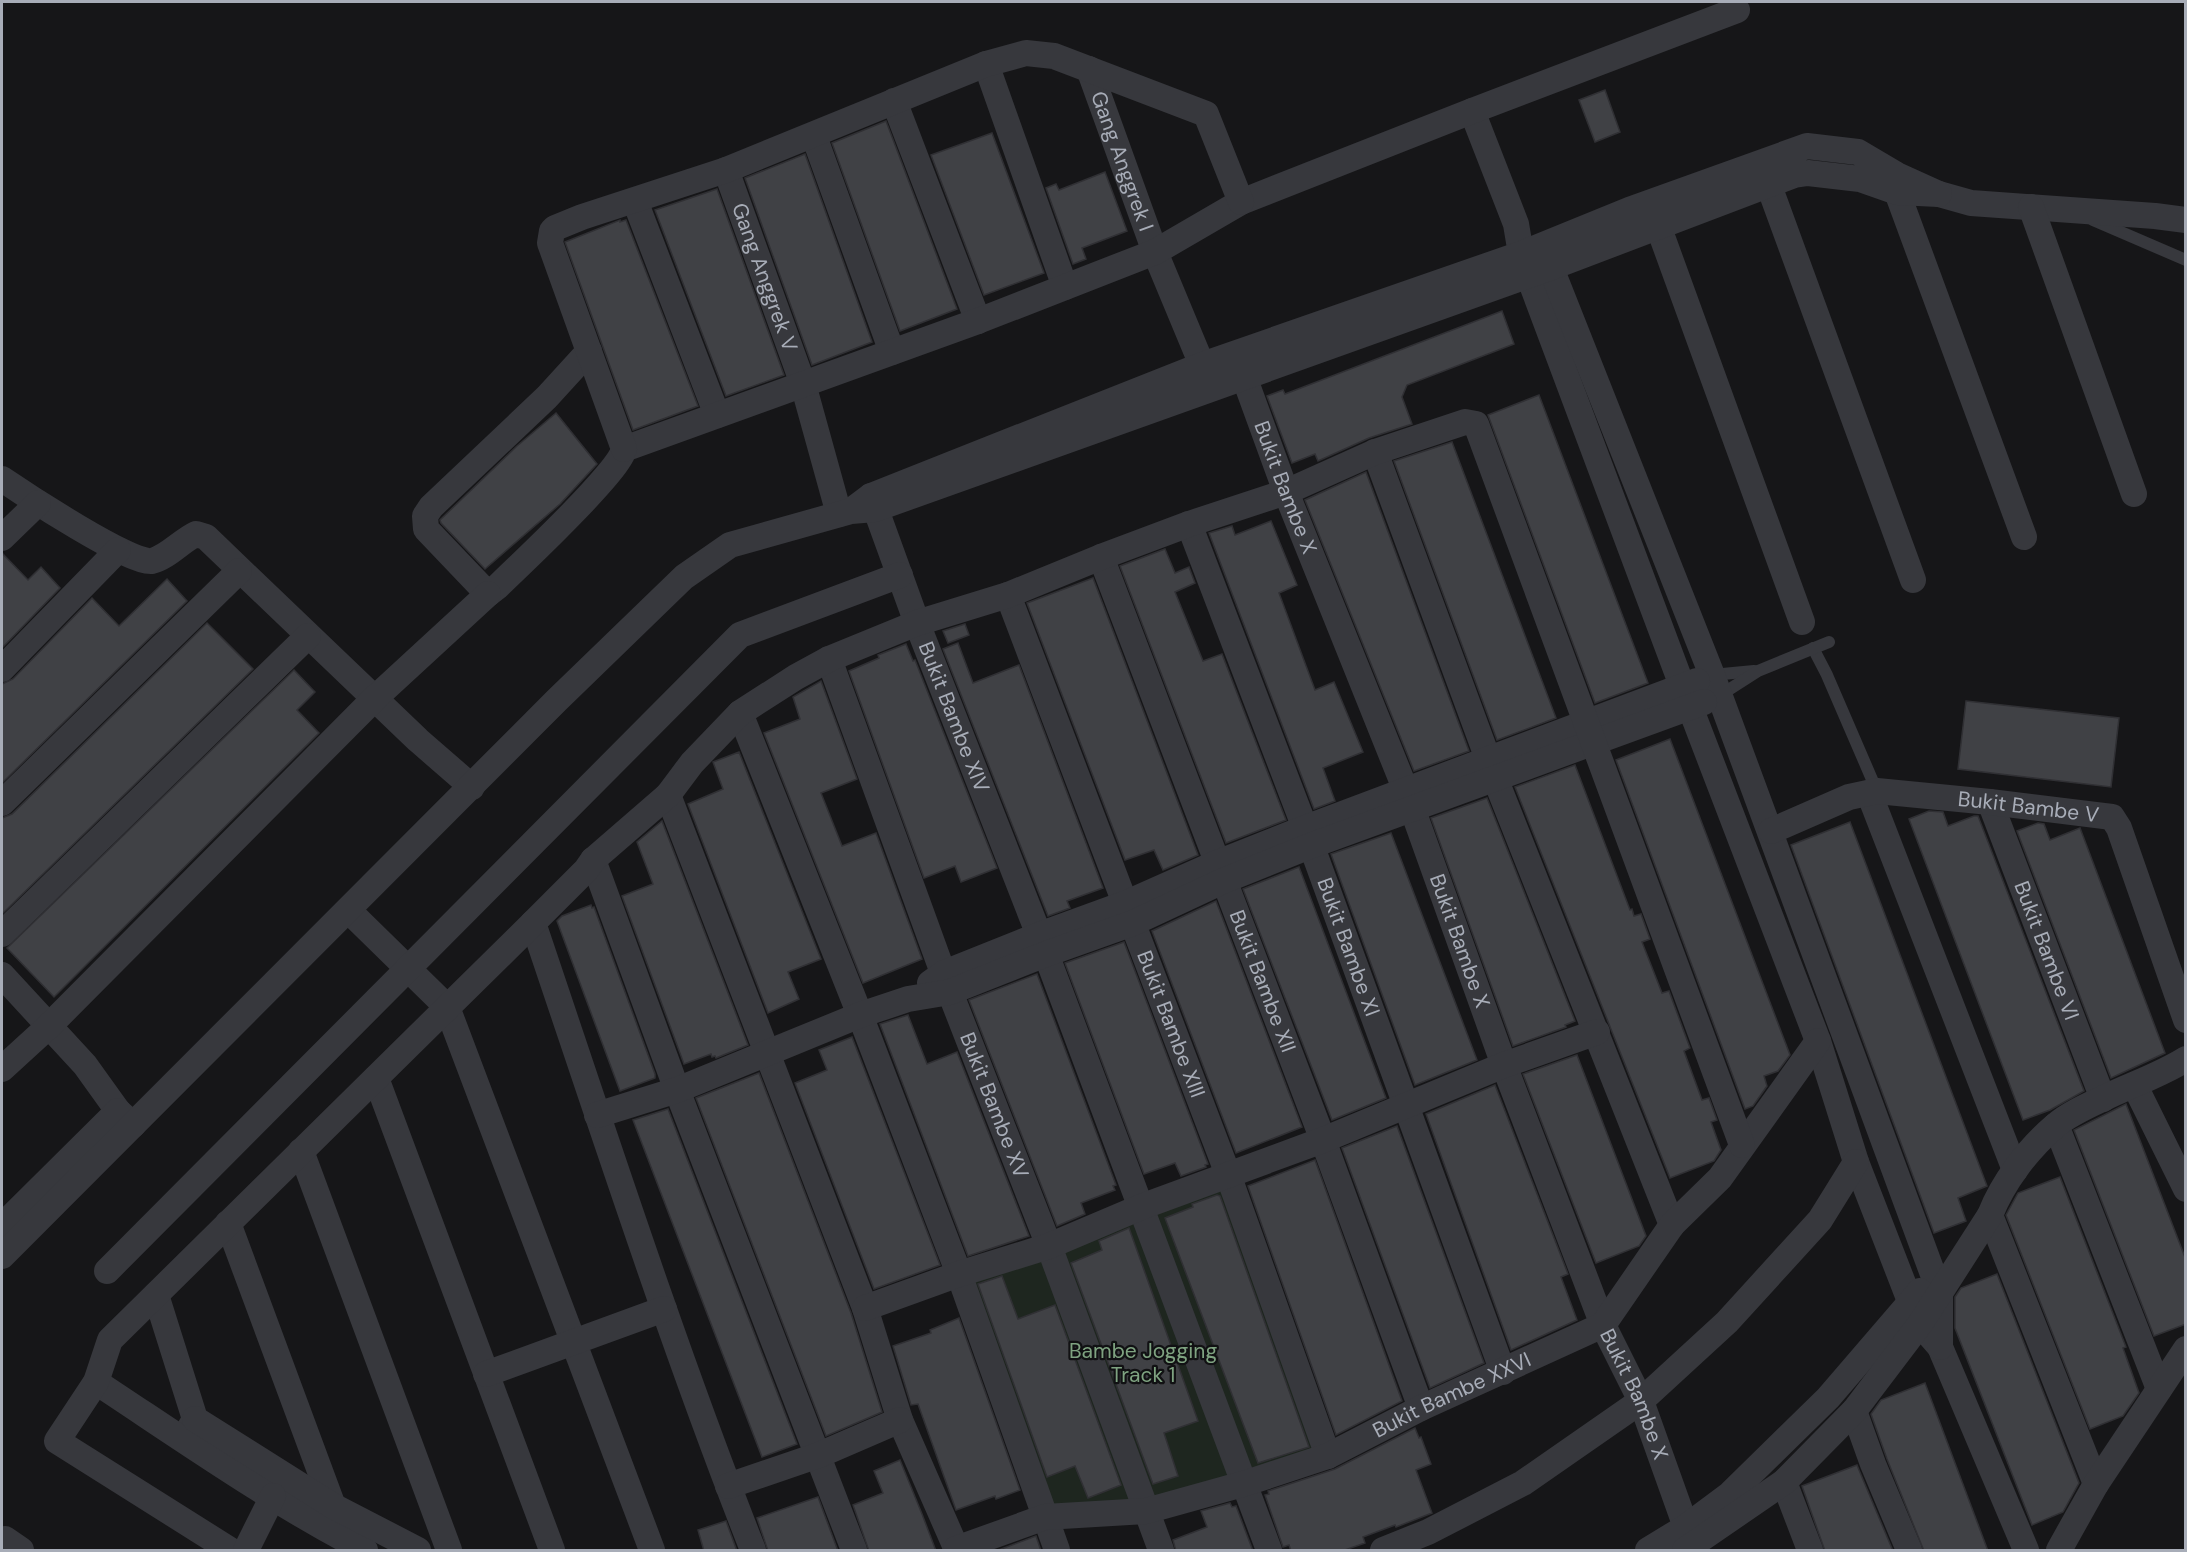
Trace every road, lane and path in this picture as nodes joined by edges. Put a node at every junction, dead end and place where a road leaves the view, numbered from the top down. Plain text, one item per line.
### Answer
1 (1737, 10) dead end
2 (986, 64) junction
3 (1089, 69) junction
4 (894, 101) junction
5 (1472, 111) junction
6 (814, 136) junction
7 (1807, 146) junction
8 (1858, 152) junction
9 (726, 170) junction
10 (1808, 173) junction
11 (1860, 179) junction
12 (1768, 183) junction
13 (1897, 184) junction
14 (635, 201) junction
15 (1241, 202) junction
16 (2031, 207) junction
17 (2072, 210) junction
18 (1654, 214) junction
19 (2186, 220) edge
20 (1155, 252) junction
21 (1535, 260) junction
22 (2186, 260) edge
23 (1065, 287) junction
24 (978, 321) junction
25 (589, 351) junction
26 (892, 352) junction
27 (1202, 365) junction
28 (1240, 365) junction
29 (803, 384) junction
30 (717, 415) junction
31 (624, 449) junction
32 (1375, 452) junction
33 (2, 479) edge
34 (1286, 492) junction
35 (2134, 494) dead end
36 (38, 503) junction
37 (859, 507) junction
38 (1189, 524) junction
39 (2024, 537) dead end
40 (2, 538) edge
41 (118, 550) junction
42 (1101, 556) junction
43 (239, 571) junction
44 (900, 575) junction
45 (1913, 580) dead end
46 (488, 594) junction
47 (1008, 595) junction
48 (1802, 622) dead end
49 (917, 623) junction
50 (308, 636) junction
51 (1829, 642) dead end
52 (1813, 648) junction
53 (829, 659) junction
54 (2, 669) edge
55 (1758, 671) junction
56 (1715, 686) junction
57 (1686, 697) junction
58 (374, 699) junction
59 (740, 713) junction
60 (1590, 733) junction
61 (1492, 768) junction
62 (472, 787) junction
63 (1873, 792) junction
64 (668, 795) junction
65 (1409, 800) junction
66 (1990, 802) junction
67 (2, 803) edge
68 (1771, 831) junction
69 (1307, 837) junction
70 (593, 860) junction
71 (1220, 872) junction
72 (349, 911) junction
73 (1130, 913) junction
74 (533, 923) junction
75 (2, 934) edge
76 (1043, 945) junction
77 (408, 969) junction
78 (2, 975) edge
79 (947, 982) junction
80 (447, 1007) junction
81 (860, 1014) junction
82 (2186, 1020) edge
83 (49, 1026) junction
84 (1597, 1032) junction
85 (1818, 1041) junction
86 (766, 1053) junction
87 (2186, 1059) edge
88 (1504, 1065) junction
89 (2, 1069) edge
90 (376, 1078) junction
91 (2135, 1086) junction
92 (677, 1090) junction
93 (2103, 1098) junction
94 (1405, 1105) junction
95 (597, 1115) junction
96 (126, 1118) junction
97 (2056, 1125) junction
98 (1323, 1140) junction
99 (1742, 1145) junction
100 (301, 1151) junction
101 (1856, 1162) junction
102 (2015, 1170) junction
103 (1229, 1177) junction
104 (2186, 1189) edge
105 (1141, 1208) junction
106 (1990, 1215) junction
107 (228, 1224) junction
108 (1672, 1225) junction
109 (2, 1226) edge
110 (1049, 1246) junction
111 (2, 1256) edge
112 (107, 1271) dead end
113 (959, 1274) junction
114 (1937, 1285) junction
115 (156, 1294) junction
116 (865, 1308) junction
117 (664, 1309) junction
118 (1915, 1313) junction
119 (1603, 1326) junction
120 (574, 1342) junction
121 (1940, 1347) junction
122 (2186, 1350) edge
123 (1503, 1372) junction
124 (486, 1374) junction
125 (96, 1382) junction
126 (2159, 1389) junction
127 (1641, 1401) junction
128 (1421, 1408) junction
129 (1854, 1411) junction
130 (900, 1420) junction
131 (189, 1429) junction
132 (819, 1455) junction
133 (1328, 1456) junction
134 (1784, 1482) junction
135 (1243, 1484) junction
136 (2096, 1484) junction
137 (728, 1486) junction
138 (273, 1496) junction
139 (333, 1506) junction
140 (1146, 1511) junction
141 (1045, 1517) junction
142 (1695, 1542) edge
143 (956, 1550) edge
144 (230, 1551) edge
145 (246, 1551) edge
146 (365, 1551) edge
147 (418, 1551) edge
148 (449, 1551) edge
149 (552, 1551) edge
150 (652, 1551) edge
151 (753, 1551) edge
152 (854, 1551) edge
153 (1057, 1551) edge
154 (1161, 1551) edge
155 (1269, 1551) edge
156 (1383, 1551) edge
157 (1648, 1551) edge
158 (1810, 1551) edge
159 (1909, 1551) edge
160 (2026, 1551) edge
161 (2059, 1551) edge

1 - 5 street
2 - 3 street
2 - 4 street
2 - 23 street
3 - 15 street
3 - 20 street, Gang Anggrek I
4 - 6 street
4 - 24 street
5 - 15 street
5 - 21 street
6 - 9 street
6 - 26 street
7 - 8 street
7 - 10 street
7 - 18 street
8 - 11 street
8 - 13 street
9 - 14 street
9 - 29 street, Gang Anggrek V
10 - 11 street
10 - 12 street
11 - 13 street
12 - 18 street
12 - 45 street
13 - 16 street
13 - 39 street
14 - 25 street
14 - 30 street
15 - 20 street
16 - 17 street
16 - 35 street
17 - 19 street
17 - 22 lane
18 - 21 street
18 - 48 street
20 - 23 street
20 - 27 street, Gang Anggrek I
21 - 28 street
21 - 56 street
21 - 57 street
23 - 24 street
24 - 26 street
25 - 31 street
25 - 46 street
26 - 29 street
27 - 28 street
27 - 37 street
28 - 34 street, Bukit Bambe X
28 - 37 street
29 - 30 street
29 - 37 street, Gang Anggrek V
30 - 31 street
31 - 46 street
32 - 34 street
32 - 60 street
32 - 61 street
33 - 36 street
34 - 38 street
34 - 65 street, Bukit Bambe X
36 - 40 street
36 - 41 street
37 - 44 street, Bukit Bambe XIV
37 - 62 street
38 - 42 street
38 - 69 street, Bukit Bambe XI
41 - 43 street
41 - 54 street
42 - 47 street
42 - 71 street, Bukit Bambe XII
43 - 50 street
43 - 67 street
44 - 49 street, Bukit Bambe XIV
44 - 77 street
46 - 58 street
47 - 49 street
47 - 73 street, Bukit Bambe XIII
49 - 53 street
49 - 76 street, Bukit Bambe XIV
50 - 58 street
50 - 75 street
51 - 52 lane
52 - 55 lane
52 - 63 lane
53 - 59 street
53 - 79 street, Bukit Bambe XV
55 - 56 lane
55 - 56 lane
56 - 57 street
56 - 68 street
57 - 60 street
57 - 85 street
58 - 62 street
58 - 83 street
59 - 64 street
59 - 81 street
60 - 61 street
60 - 99 street
61 - 65 street
61 - 84 street
62 - 72 street
63 - 66 street, Bukit Bambe V
63 - 68 street, Bukit Bambe V
63 - 102 street
64 - 70 street
64 - 86 street
65 - 69 street
65 - 88 street, Bukit Bambe X
66 - 82 street, Bukit Bambe V
66 - 93 street, Bukit Bambe VI
68 - 114 street
69 - 71 street
69 - 94 street, Bukit Bambe XI
70 - 74 street
70 - 92 street
71 - 73 street
71 - 98 street, Bukit Bambe XII
72 - 77 street
72 - 96 street
73 - 76 street
73 - 103 street, Bukit Bambe XIII
74 - 80 street
74 - 95 street
76 - 79 street
76 - 105 street, Bukit Bambe XIV
77 - 80 street
77 - 112 street
78 - 83 street
79 - 81 street
79 - 110 street, Bukit Bambe XV
80 - 90 street
80 - 120 street
81 - 86 street
81 - 113 street
83 - 89 street
83 - 96 street
84 - 88 street
84 - 108 street
85 - 99 street
85 - 101 street
86 - 92 street
86 - 116 street
87 - 91 street
88 - 94 street
88 - 119 street, Bukit Bambe X
90 - 100 street
90 - 124 street
91 - 93 street
91 - 104 street
92 - 95 street
92 - 132 street
93 - 97 street
94 - 98 street
94 - 123 street, Bukit Bambe XI
95 - 117 street
96 - 109 street
96 - 111 street
97 - 102 street
97 - 126 street
98 - 103 street
98 - 128 street, Bukit Bambe XII
99 - 108 street
100 - 107 street
100 - 148 street
101 - 118 street
101 - 127 street
102 - 106 street
103 - 105 street
103 - 133 street, Bukit Bambe XIII
105 - 110 street
105 - 135 street, Bukit Bambe XIV
106 - 114 street
106 - 136 street
107 - 115 street
107 - 139 street
108 - 119 street
110 - 113 street
110 - 140 street, Bukit Bambe XV
113 - 116 street
113 - 141 street
114 - 118 street
114 - 121 street
115 - 125 street
115 - 131 street
116 - 130 street
117 - 120 street
117 - 137 street
118 - 121 street
118 - 129 street
118 - 142 street
119 - 123 street, Bukit Bambe XXVI
119 - 127 street, Bukit Bambe X
120 - 124 street
120 - 150 street
121 - 160 street
122 - 126 street
123 - 128 street, Bukit Bambe XXVI
124 - 149 street
125 - 131 street
125 - 144 street
126 - 136 street
127 - 142 street, Bukit Bambe X
127 - 156 street
128 - 133 street, Bukit Bambe XXVI
129 - 134 street
129 - 159 street
130 - 132 street
130 - 143 street
131 - 138 street
131 - 139 street
132 - 137 street
132 - 152 street
133 - 135 street, Bukit Bambe XXVI
134 - 142 street
134 - 158 street
135 - 140 street, Bukit Bambe XXVI
135 - 155 street, Bukit Bambe XIV
136 - 161 street
137 - 151 street
138 - 145 street
138 - 146 street
139 - 147 street
140 - 141 street, Bukit Bambe XXVI
140 - 154 street, Bukit Bambe XV
141 - 143 street, Bukit Bambe XXVI
141 - 153 street
142 - 157 street

